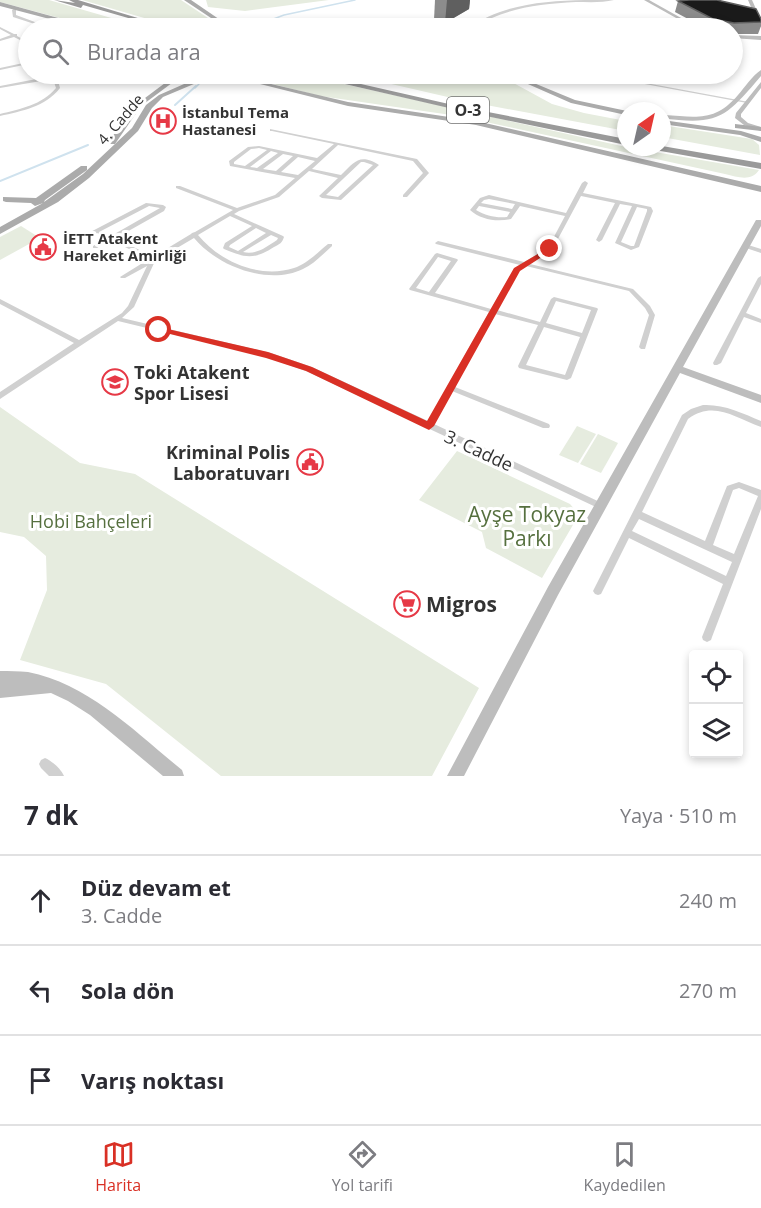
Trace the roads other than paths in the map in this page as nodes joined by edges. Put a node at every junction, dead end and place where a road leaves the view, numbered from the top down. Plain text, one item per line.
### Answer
1 (57, 0) edge
2 (72, 0) edge
3 (187, 0) edge
4 (201, 0) edge
5 (612, 0) edge
6 (646, 0) edge
7 (750, 0) edge
8 (755, 0) edge
9 (0, 6) edge
10 (14, 10) junction
11 (761, 11) edge
12 (35, 14) junction
13 (207, 14) junction
14 (21, 18) joint
15 (53, 18) edge
16 (53, 18) edge
17 (118, 18) edge
18 (134, 18) edge
19 (213, 18) edge
20 (485, 18) edge
21 (679, 18) edge
22 (760, 19) edge
23 (761, 26) edge
24 (0, 28) edge
25 (16, 35) joint
26 (743, 37) edge
27 (761, 38) edge
28 (0, 40) edge
29 (18, 65) edge
30 (0, 69) edge
31 (761, 72) edge
32 (18, 83) edge
33 (57, 84) edge
34 (163, 84) edge
35 (182, 84) edge
36 (187, 84) edge
37 (248, 84) edge
38 (263, 84) edge
39 (353, 84) edge
40 (377, 84) edge
41 (529, 84) edge
42 (650, 84) edge
43 (761, 84) edge
44 (0, 87) edge
45 (168, 91) junction
46 (315, 97) junction
47 (738, 99) junction
48 (747, 102) junction
49 (617, 113) edge
50 (0, 114) edge
51 (671, 119) edge
52 (671, 120) edge
53 (671, 120) edge
54 (761, 129) edge
55 (272, 130) dead end
56 (617, 134) edge
57 (617, 140) edge
58 (761, 141) edge
59 (337, 144) junction
60 (671, 144) edge
61 (270, 150) junction
62 (671, 150) edge
63 (282, 152) junction
64 (606, 154) junction
65 (297, 155) junction
66 (318, 160) junction
67 (761, 160) edge
68 (761, 166) edge
69 (246, 168) junction
70 (307, 169) junction
71 (258, 170) junction
72 (278, 172) junction
73 (299, 177) junction
74 (342, 177) junction
75 (761, 178) edge
76 (585, 183) dead end
77 (178, 187) dead end
78 (761, 189) edge
79 (52, 191) junction
80 (580, 194) junction
81 (63, 195) junction
82 (405, 196) dead end
83 (3, 198) edge
84 (37, 202) junction
85 (618, 202) junction
86 (477, 204) junction
87 (518, 204) junction
88 (635, 206) junction
89 (237, 210) junction
90 (513, 211) junction
91 (229, 214) junction
92 (569, 215) junction
93 (12, 216) junction
94 (0, 222) edge
95 (759, 222) dead end
96 (255, 227) junction
97 (0, 231) edge
98 (97, 231) junction
99 (270, 233) junction
100 (194, 234) junction
101 (112, 238) junction
102 (79, 240) dead end
103 (599, 240) dead end
104 (438, 243) dead end
105 (330, 245) dead end
106 (745, 246) junction
107 (95, 247) dead end
108 (229, 249) junction
109 (761, 251) edge
110 (238, 253) junction
111 (218, 256) junction
112 (153, 259) junction
113 (524, 263) junction
114 (123, 277) dead end
115 (761, 278) edge
116 (431, 294) junction
117 (0, 301) edge
118 (494, 311) junction
119 (742, 314) junction
120 (117, 319) junction
121 (761, 321) edge
122 (542, 324) junction
123 (584, 336) junction
124 (79, 343) junction
125 (643, 347) dead end
126 (717, 363) dead end
127 (676, 368) junction
128 (450, 388) junction
129 (0, 396) edge
130 (761, 399) edge
131 (761, 424) edge
132 (429, 426) junction
133 (546, 426) dead end
134 (761, 496) edge
135 (601, 506) junction
136 (637, 514) junction
137 (627, 533) junction
138 (707, 546) junction
139 (737, 560) junction
140 (729, 582) junction
141 (598, 591) dead end
142 (707, 637) dead end
143 (0, 678) edge
144 (52, 687) junction
145 (0, 691) edge
146 (45, 764) dead end
147 (58, 776) edge
148 (176, 776) edge
149 (455, 776) edge

1 - 17 highway
2 - 18 highway
3 - 13 main road
4 - 13 main road
5 - 20 street
6 - 21 street
7 - 22 street
8 - 11 street
9 - 10 main road
9 - 15 main road
10 - 12 main road
10 - 14 street
12 - 14 street
12 - 16 main road
13 - 19 main road
22 - 23 street
24 - 25 street
25 - 28 street
26 - 27 street
29 - 30 street
31 - 47 street
32 - 44 street
33 - 50 street
34 - 79 main road, 4. Cadde
35 - 45 main road
36 - 45 main road, 4. Cadde
37 - 46 main road, 4. Cadde
38 - 46 main road
39 - 57 highway, O-3
40 - 56 highway, O-3
41 - 49 main road
42 - 47 street
43 - 48 street
45 - 81 main road, 4. Cadde
46 - 64 main road
47 - 48 street
47 - 51 street
48 - 54 street
52 - 54 main road
53 - 58 main road
55 - 59 street
59 - 66 street
59 - 82 street
60 - 67 highway
61 - 63 street
61 - 69 street
61 - 69 street
62 - 68 highway
63 - 65 street
63 - 71 street
64 - 75 main road
64 - 78 main road
65 - 66 street
65 - 72 street
66 - 70 street
69 - 71 street
70 - 73 street
70 - 74 street
71 - 72 street
72 - 73 street
73 - 89 street
74 - 74 street
76 - 80 street
77 - 89 street
79 - 83 main road
79 - 84 main road, 4. Cadde
80 - 85 street
80 - 92 street
81 - 84 main road
81 - 97 main road, 4. Cadde
83 - 84 main road
83 - 93 main road
84 - 93 main road, 4. Cadde
85 - 88 street
85 - 103 street
86 - 87 street
86 - 90 street
86 - 90 street
87 - 90 street
87 - 92 street
88 - 88 street
89 - 91 street
91 - 96 street
91 - 100 street
92 - 113 street
93 - 94 main road, 4. Cadde
95 - 106 street
96 - 99 street
96 - 108 street
98 - 101 street
98 - 101 street
98 - 102 street
99 - 110 street
99 - 110 street
100 - 111 street
100 - 112 street
101 - 107 street
101 - 112 street
104 - 113 street
105 - 111 street
106 - 109 street
106 - 127 street
108 - 110 street
108 - 111 street
112 - 114 street
112 - 120 street
113 - 118 street
113 - 125 street
115 - 119 street
116 - 116 street
116 - 118 street
117 - 124 street
118 - 122 street
118 - 128 street
119 - 121 street
119 - 126 street
120 - 124 street
120 - 132 street, 3. Cadde
122 - 123 street
122 - 123 street
122 - 123 street
124 - 129 street
127 - 130 street
127 - 135 street
128 - 132 street
128 - 133 street
131 - 136 street
132 - 135 street, 3. Cadde
134 - 138 street
134 - 139 street
135 - 149 street
136 - 137 street
136 - 138 street
137 - 140 street
137 - 141 street
138 - 139 street
139 - 140 street
140 - 142 street
143 - 144 street
144 - 145 street
144 - 148 street
146 - 147 street

